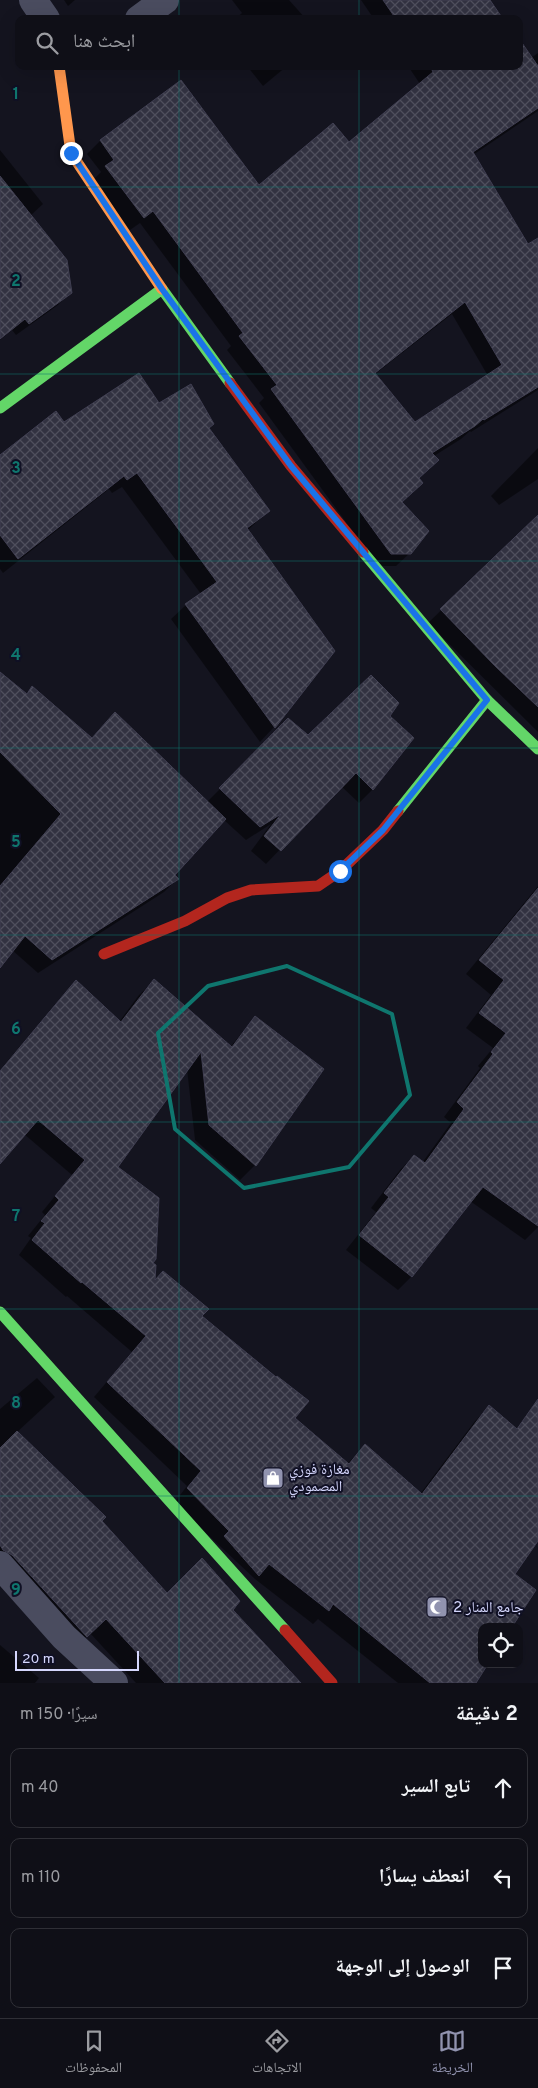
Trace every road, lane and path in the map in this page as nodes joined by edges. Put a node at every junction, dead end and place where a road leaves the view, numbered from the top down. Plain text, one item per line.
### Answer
1 (33, 0) edge
2 (165, 0) edge
3 (43, 15) edge
4 (144, 15) edge
5 (64, 70) edge
6 (162, 289) junction
7 (0, 408) edge
8 (487, 700) junction
9 (538, 748) edge
10 (104, 954) dead end
11 (0, 1312) edge
12 (0, 1565) edge
13 (114, 1683) edge
14 (332, 1683) edge

1 - 3 street
2 - 4 street
5 - 6 street
6 - 7 street
6 - 8 street
8 - 9 street
8 - 10 street
11 - 14 street
12 - 13 street

